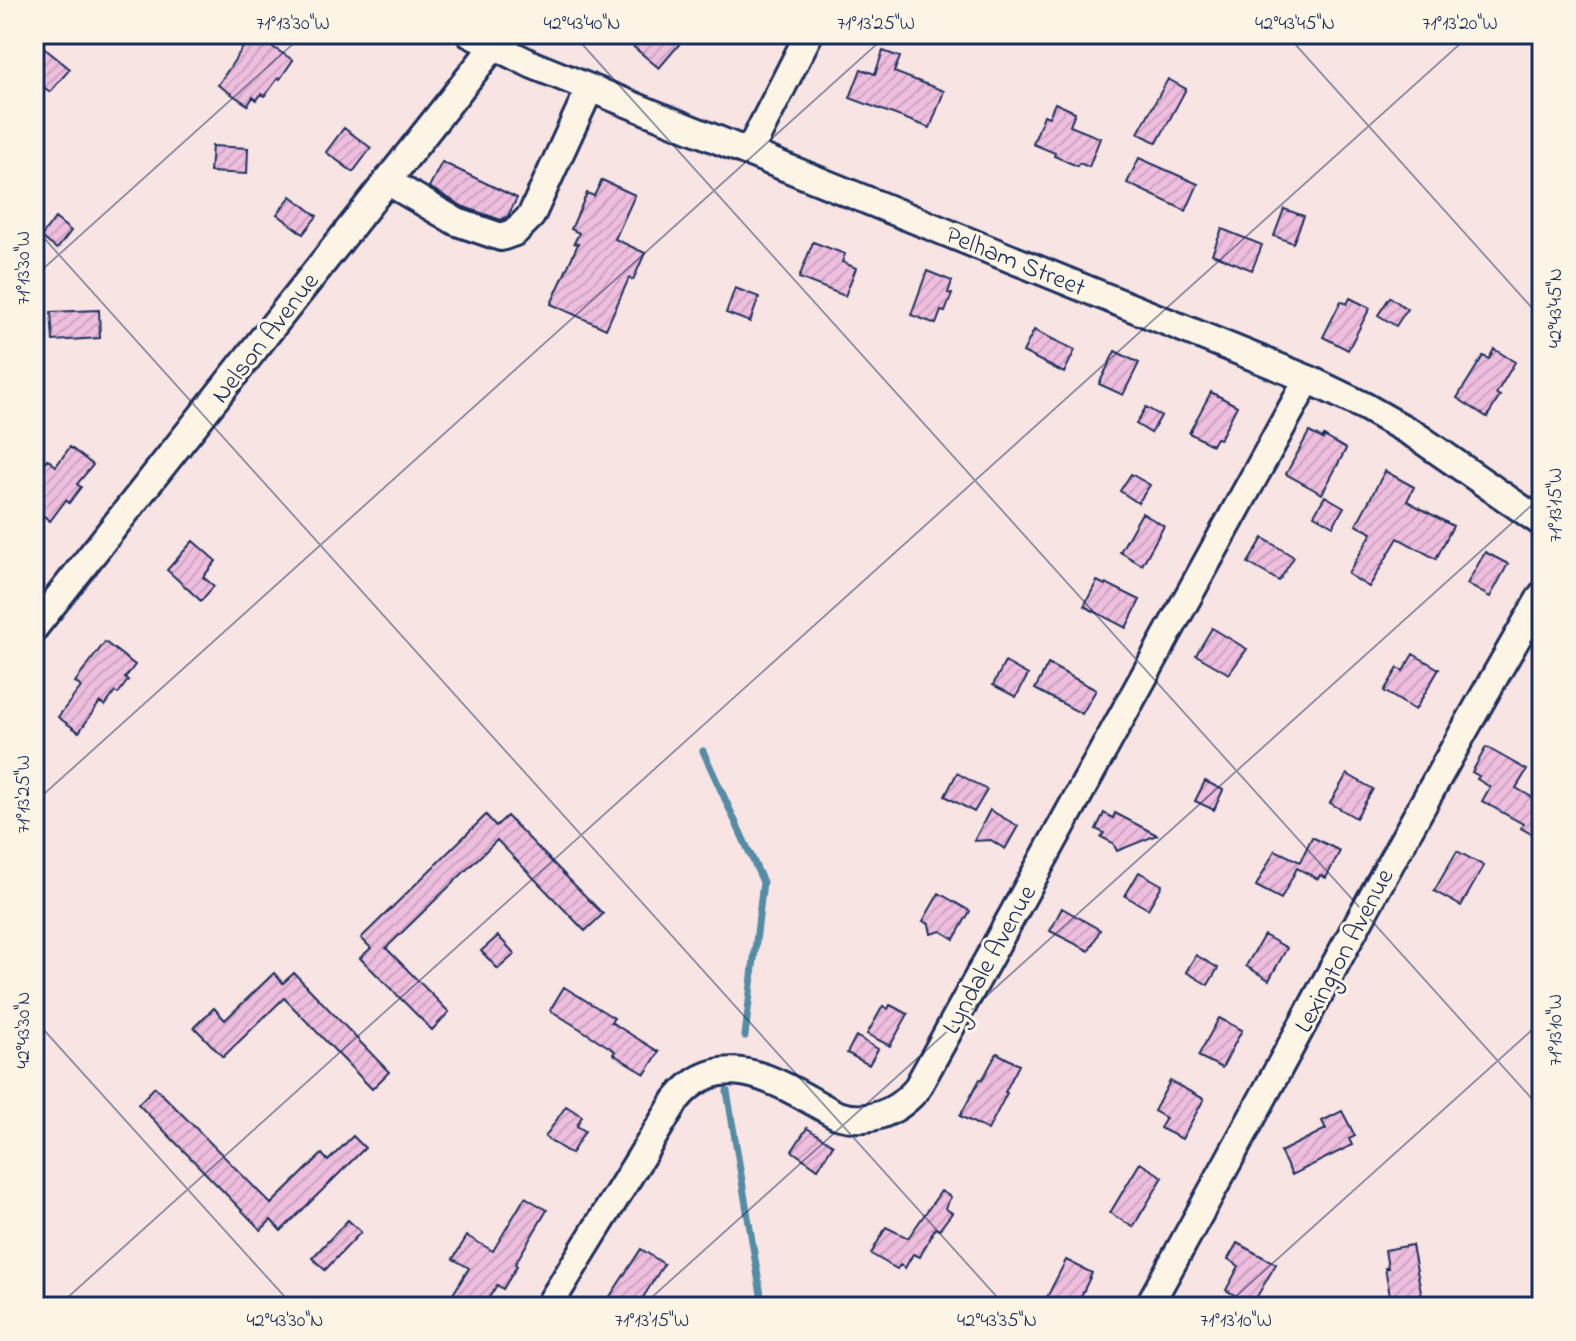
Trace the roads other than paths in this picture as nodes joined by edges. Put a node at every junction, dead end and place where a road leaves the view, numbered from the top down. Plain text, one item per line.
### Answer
1 (809, 34) edge
2 (482, 40) edge
3 (590, 88) junction
4 (749, 152) junction
5 (387, 181) junction
6 (1308, 379) junction
7 (1542, 523) edge
8 (1542, 595) edge
9 (34, 628) edge
10 (548, 1307) edge
11 (1148, 1307) edge

1 - 4 street
2 - 3 street, Pelham Street
2 - 5 street, Nelson Avenue
3 - 4 street, Pelham Street
3 - 5 street
4 - 6 street, Pelham Street
5 - 9 street, Nelson Avenue
6 - 7 street, Pelham Street
6 - 10 street, Lyndale Avenue
8 - 11 street, Lexington Avenue

